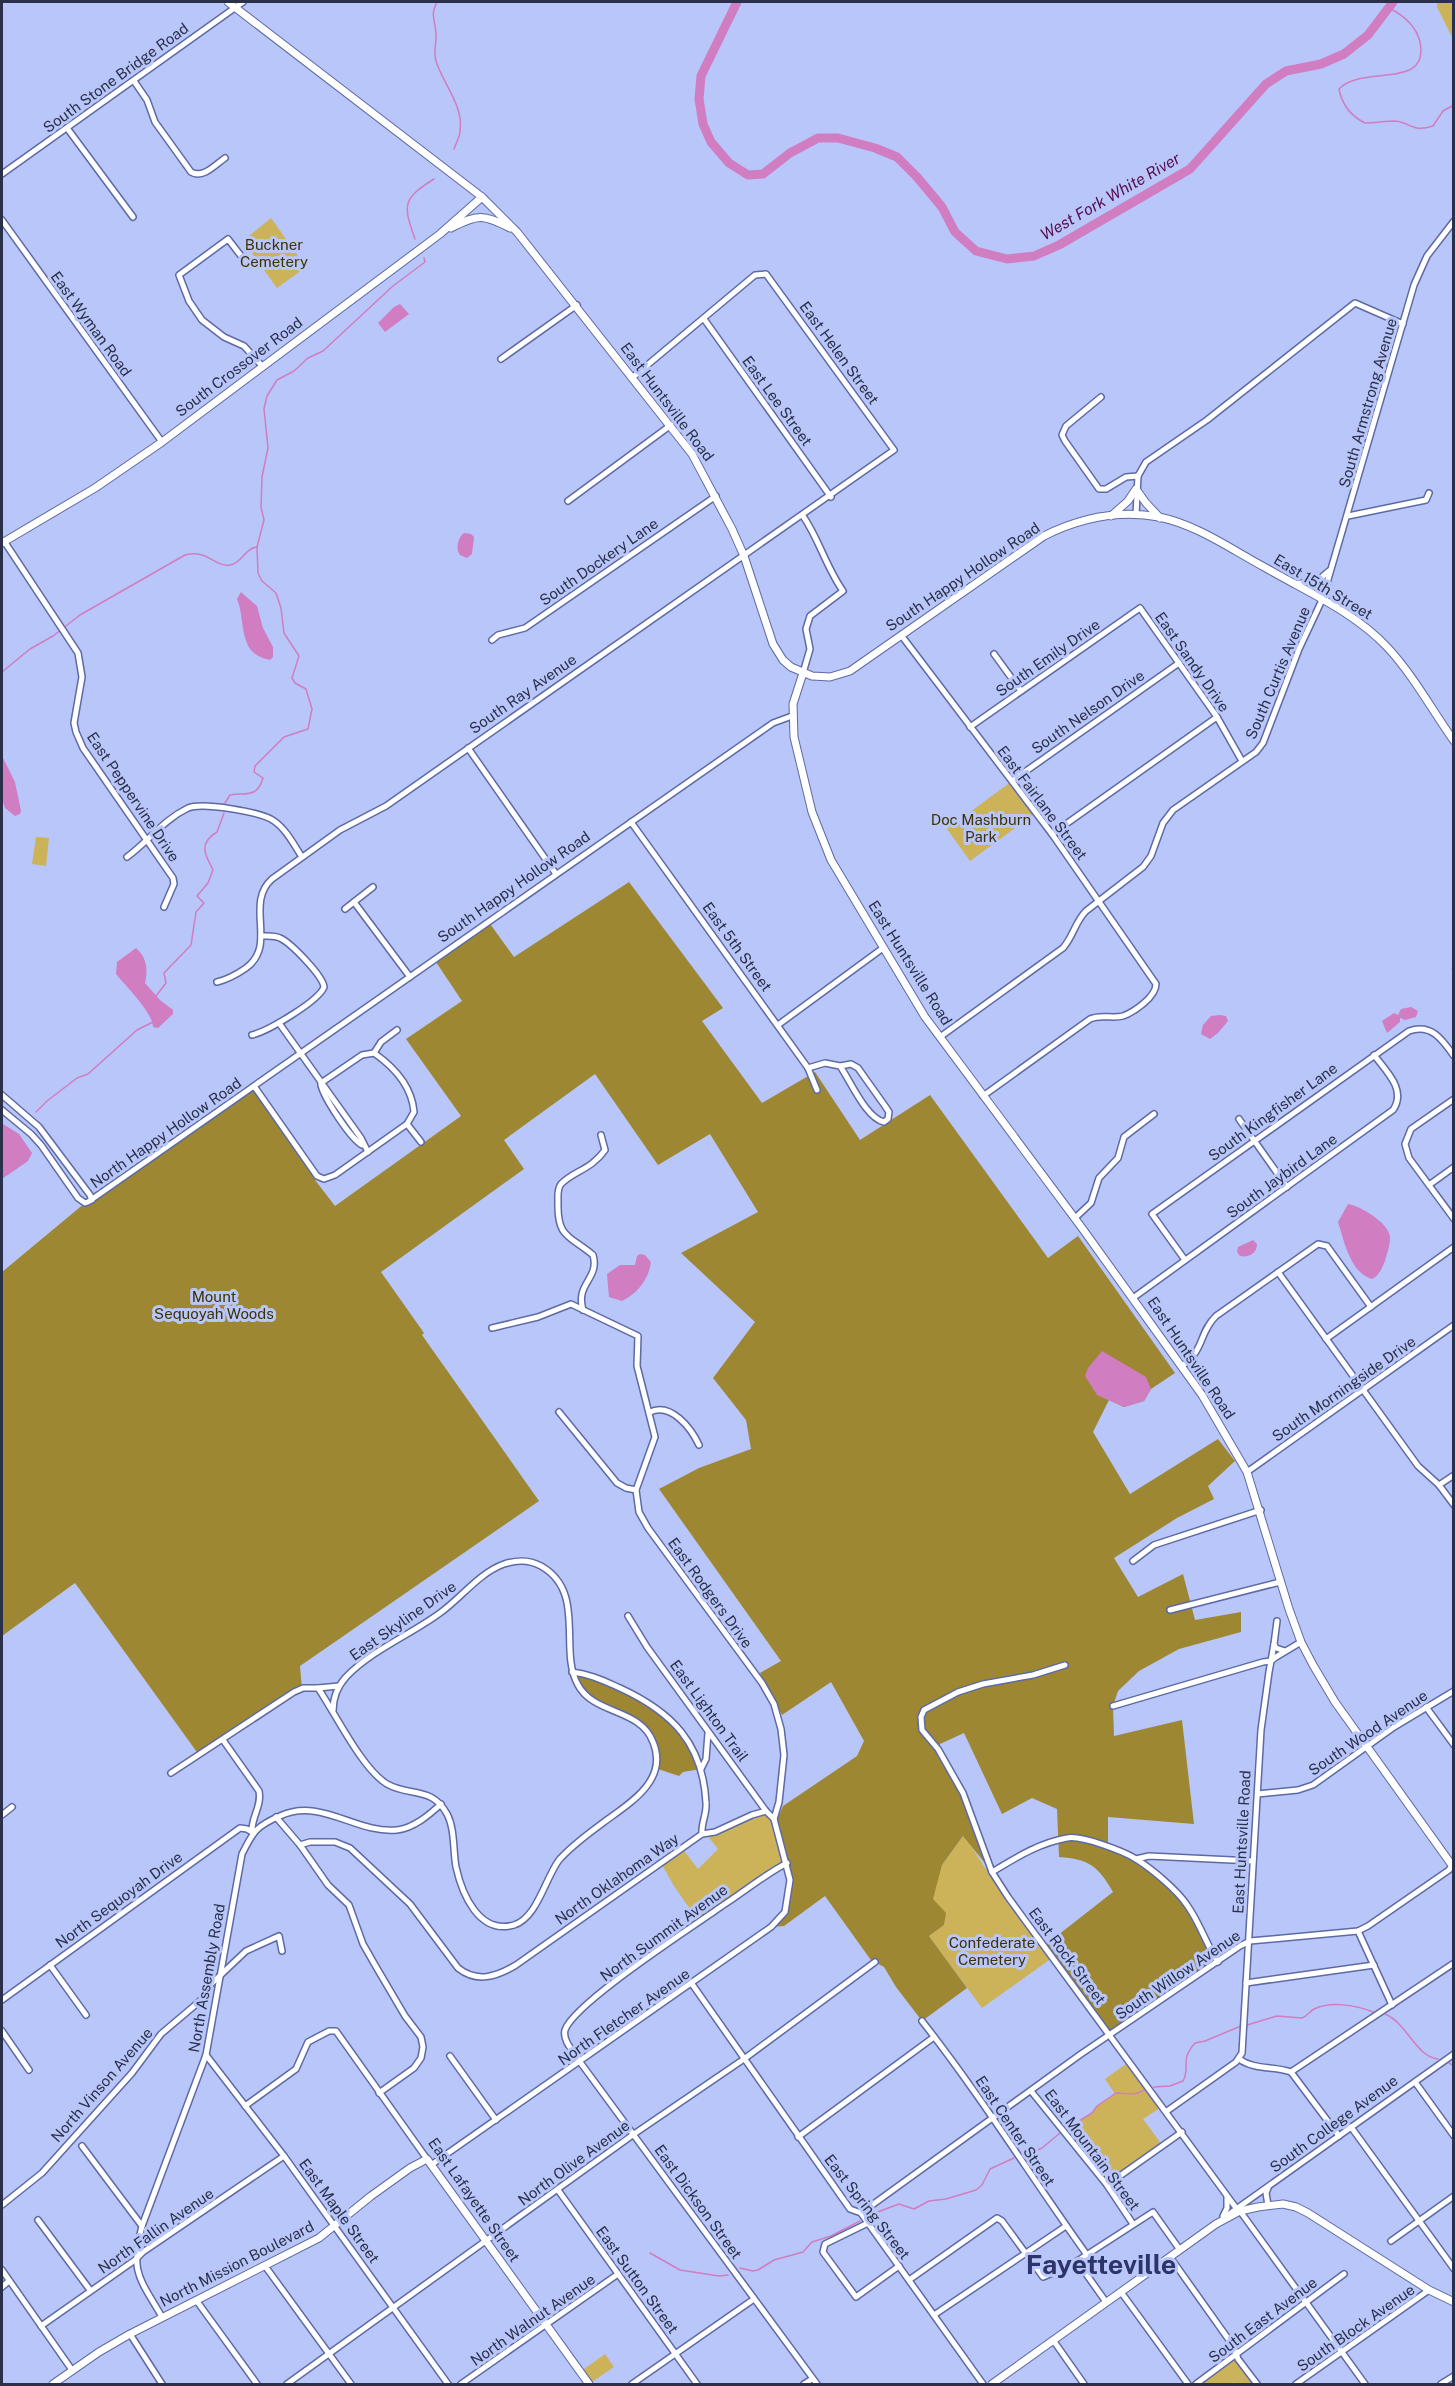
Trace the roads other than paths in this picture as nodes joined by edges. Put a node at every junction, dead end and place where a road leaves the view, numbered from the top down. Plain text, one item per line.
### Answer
1 (228, 2) edge
2 (243, 2) edge
3 (235, 7) junction
4 (134, 81) junction
5 (67, 128) junction
6 (225, 158) dead end
7 (2, 174) edge
8 (482, 197) junction
9 (133, 217) dead end
10 (2, 220) edge
11 (1454, 221) edge
12 (517, 232) junction
13 (440, 234) junction
14 (248, 265) dead end
15 (577, 305) junction
16 (704, 319) junction
17 (1403, 324) junction
18 (501, 359) dead end
19 (262, 366) junction
20 (633, 377) junction
21 (1101, 397) dead end
22 (670, 425) junction
23 (162, 442) junction
24 (894, 450) joint
25 (1138, 476) junction
26 (1136, 489) junction
27 (1429, 493) dead end
28 (716, 496) junction
29 (831, 497) junction
30 (568, 501) dead end
31 (1136, 515) junction
32 (802, 516) junction
33 (1111, 516) junction
34 (1348, 516) junction
35 (1160, 518) junction
36 (3, 542) edge
37 (744, 556) junction
38 (1332, 568) junction
39 (1293, 584) junction
40 (1322, 600) junction
41 (1140, 608) joint
42 (901, 635) junction
43 (492, 640) dead end
44 (994, 654) dead end
45 (1179, 663) junction
46 (803, 673) junction
47 (1021, 691) junction
48 (792, 716) junction
49 (1217, 717) junction
50 (970, 727) junction
51 (1454, 741) edge
52 (468, 748) junction
53 (1242, 761) junction
54 (1012, 781) junction
55 (631, 822) junction
56 (1052, 834) junction
57 (147, 839) junction
58 (127, 857) dead end
59 (302, 857) junction
60 (556, 874) junction
61 (373, 887) dead end
62 (1099, 901) junction
63 (354, 902) junction
64 (164, 907) dead end
65 (345, 909) dead end
66 (261, 936) junction
67 (883, 948) junction
68 (410, 976) junction
69 (217, 982) dead end
70 (279, 1023) junction
71 (778, 1025) junction
72 (397, 1030) dead end
73 (252, 1035) dead end
74 (940, 1037) junction
75 (374, 1053) junction
76 (300, 1054) junction
77 (1374, 1055) junction
78 (1454, 1056) edge
79 (840, 1066) junction
80 (808, 1068) junction
81 (321, 1083) junction
82 (254, 1086) junction
83 (817, 1090) dead end
84 (2, 1095) edge
85 (983, 1096) junction
86 (1454, 1099) edge
87 (2, 1110) edge
88 (1154, 1114) dead end
89 (1239, 1119) dead end
90 (407, 1124) junction
91 (601, 1135) dead end
92 (47, 1136) junction
93 (1254, 1141) junction
94 (420, 1142) dead end
95 (39, 1143) junction
96 (368, 1152) junction
97 (1454, 1167) edge
98 (1429, 1185) junction
99 (1287, 1187) junction
100 (92, 1200) junction
101 (1075, 1218) junction
102 (1454, 1219) edge
103 (1454, 1247) edge
104 (1185, 1260) junction
105 (1278, 1272) junction
106 (1133, 1298) junction
107 (1371, 1306) junction
108 (583, 1310) junction
109 (1454, 1325) edge
110 (492, 1328) dead end
111 (1326, 1339) junction
112 (1182, 1366) junction
113 (1362, 1390) junction
114 (559, 1412) dead end
115 (650, 1412) junction
116 (699, 1445) dead end
117 (1248, 1472) junction
118 (1454, 1475) edge
119 (1439, 1485) junction
120 (636, 1490) junction
121 (1454, 1505) edge
122 (1260, 1510) junction
123 (1133, 1561) dead end
124 (1280, 1582) junction
125 (1170, 1610) dead end
126 (627, 1616) dead end
127 (1277, 1621) dead end
128 (1301, 1642) junction
129 (1274, 1644) junction
130 (1285, 1651) junction
131 (1271, 1661) junction
132 (1065, 1665) dead end
133 (572, 1672) junction
134 (339, 1686) junction
135 (318, 1688) junction
136 (1454, 1691) edge
137 (1113, 1706) dead end
138 (1426, 1707) junction
139 (333, 1711) junction
140 (708, 1732) junction
141 (223, 1740) junction
142 (1454, 1745) edge
143 (1366, 1746) junction
144 (701, 1769) junction
145 (171, 1773) dead end
146 (1258, 1794) junction
147 (441, 1804) junction
148 (12, 1807) dead end
149 (766, 1811) junction
150 (2, 1815) edge
151 (276, 1817) junction
152 (774, 1819) junction
153 (252, 1832) junction
154 (702, 1834) junction
155 (300, 1845) junction
156 (1136, 1859) junction
157 (1253, 1861) junction
158 (786, 1863) junction
159 (1453, 1865) edge
160 (992, 1872) junction
161 (1358, 1931) junction
162 (1250, 1941) junction
163 (282, 1951) dead end
164 (875, 1962) dead end
165 (1218, 1962) junction
166 (1454, 1963) edge
167 (50, 1965) junction
168 (1374, 1965) junction
169 (218, 1980) junction
170 (1246, 1983) junction
171 (692, 1984) junction
172 (2, 2000) edge
173 (1392, 2005) junction
174 (86, 2015) dead end
175 (922, 2021) dead end
176 (2, 2031) edge
177 (564, 2032) joint
178 (1111, 2034) junction
179 (934, 2037) junction
180 (1454, 2054) edge
181 (206, 2055) junction
182 (450, 2056) dead end
183 (744, 2059) junction
184 (1239, 2059) junction
185 (580, 2062) junction
186 (29, 2070) dead end
187 (1291, 2072) junction
188 (1415, 2082) junction
189 (1031, 2091) junction
190 (379, 2092) junction
191 (1181, 2101) junction
192 (245, 2106) junction
193 (1167, 2111) junction
194 (994, 2118) junction
195 (496, 2120) junction
196 (1176, 2124) junction
197 (1351, 2127) junction
198 (1182, 2132) junction
199 (634, 2134) junction
200 (1339, 2136) junction
201 (1454, 2136) edge
202 (798, 2137) junction
203 (81, 2146) dead end
204 (284, 2156) junction
205 (429, 2162) junction
206 (1107, 2185) junction
207 (1269, 2187) junction
208 (558, 2190) junction
209 (1226, 2192) junction
210 (1454, 2196) edge
211 (2, 2205) edge
212 (1268, 2205) junction
213 (1239, 2210) junction
214 (861, 2213) junction
215 (38, 2220) dead end
216 (1418, 2221) junction
217 (868, 2223) junction
218 (1133, 2224) junction
219 (1216, 2224) junction
220 (142, 2226) junction
221 (334, 2226) junction
222 (1066, 2226) junction
223 (486, 2241) junction
224 (1391, 2241) dead end
225 (1180, 2250) junction
226 (1026, 2253) junction
227 (1087, 2255) junction
228 (1170, 2257) junction
229 (135, 2260) junction
230 (1077, 2261) junction
231 (265, 2266) junction
232 (899, 2266) junction
233 (2, 2270) edge
234 (1454, 2270) edge
235 (618, 2274) junction
236 (1344, 2274) dead end
237 (909, 2280) junction
238 (9, 2281) junction
239 (2, 2287) edge
240 (90, 2290) junction
241 (1430, 2290) junction
242 (1121, 2292) junction
243 (196, 2300) junction
244 (754, 2300) junction
245 (1106, 2302) junction
246 (1306, 2302) junction
247 (1454, 2302) edge
248 (393, 2308) junction
249 (934, 2315) junction
250 (162, 2317) junction
251 (546, 2325) junction
252 (41, 2326) junction
253 (130, 2334) junction
254 (1053, 2340) junction
255 (1341, 2352) junction
256 (330, 2354) junction
257 (676, 2355) junction
258 (1236, 2355) junction
259 (72, 2370) junction
260 (1454, 2376) edge
261 (812, 2379) junction
262 (53, 2385) edge
263 (162, 2385) edge
264 (257, 2385) edge
265 (286, 2385) edge
266 (351, 2385) edge
267 (448, 2385) edge
268 (461, 2385) edge
269 (589, 2385) edge
270 (632, 2385) edge
271 (697, 2385) edge
272 (804, 2385) edge
273 (817, 2385) edge
274 (983, 2385) edge
275 (992, 2385) edge
276 (1084, 2385) edge
277 (1188, 2385) edge
278 (1196, 2385) edge
279 (1257, 2385) edge
280 (1296, 2385) edge
281 (1365, 2385) edge
282 (1441, 2385) edge

1 - 3 main road, East Huntsville Road
2 - 3 street, South Stone Bridge Road
3 - 4 street, South Stone Bridge Road
3 - 8 main road, East Huntsville Road
4 - 5 street, South Stone Bridge Road
4 - 6 street
5 - 7 street, South Stone Bridge Road
5 - 9 street
8 - 12 main road, East Huntsville Road
8 - 13 main road, South Crossover Road
10 - 23 street, East Wyman Road
11 - 17 street, South Armstrong Avenue
12 - 13 main road
12 - 15 main road, East Huntsville Road
13 - 19 main road, South Crossover Road
14 - 19 street
15 - 18 street
15 - 20 main road, East Huntsville Road
16 - 20 street
16 - 24 street, East Helen Street
16 - 29 street, East Lee Street
17 - 25 street
17 - 34 street, South Armstrong Avenue
19 - 23 main road, South Crossover Road
20 - 22 main road, East Huntsville Road
21 - 25 street
22 - 28 main road, East Huntsville Road
22 - 30 street
23 - 36 main road, South Crossover Road
24 - 29 street, South Ray Avenue
25 - 26 street
26 - 31 street
26 - 33 main road
26 - 35 main road
27 - 34 street
28 - 37 main road, East Huntsville Road
28 - 43 street, South Dockery Lane
29 - 32 street, South Ray Avenue
31 - 33 main road, South Happy Hollow Road
31 - 35 main road, East 15th Street
32 - 37 street, South Ray Avenue
32 - 46 street
33 - 42 main road, South Happy Hollow Road
34 - 38 street, South Armstrong Avenue
35 - 39 main road, East 15th Street
36 - 57 street, East Peppervine Drive
37 - 46 main road, East Huntsville Road
37 - 52 street, South Ray Avenue
38 - 39 street
38 - 40 street, South Armstrong Avenue
39 - 40 main road, East 15th Street
40 - 51 main road, East 15th Street
40 - 53 street, South Curtis Avenue
41 - 45 street, East Sandy Drive
41 - 47 street, South Emily Drive
42 - 46 main road, South Happy Hollow Road
42 - 50 street, East Fairlane Street
44 - 47 street
45 - 49 street, East Sandy Drive
45 - 54 street, South Nelson Drive
46 - 48 main road, East Huntsville Road
47 - 50 street, South Emily Drive
48 - 55 street, South Happy Hollow Road
48 - 67 main road, East Huntsville Road
49 - 53 street, East Sandy Drive
49 - 56 street
50 - 54 street, East Fairlane Street
52 - 59 street, South Ray Avenue
52 - 60 street
53 - 62 street, South Curtis Avenue
54 - 56 street, East Fairlane Street
55 - 60 street, South Happy Hollow Road
55 - 71 street, East 5th Street
56 - 62 street, East Fairlane Street
57 - 58 street
57 - 59 street
57 - 64 street, East Peppervine Drive
59 - 66 street, South Ray Avenue
60 - 68 street, South Happy Hollow Road
61 - 63 street
62 - 74 street, South Curtis Avenue
62 - 85 street, East Fairlane Street
63 - 65 street
63 - 68 street
66 - 69 street, South Ray Avenue
66 - 70 street
67 - 71 street
67 - 74 main road, East Huntsville Road
68 - 76 street, South Happy Hollow Road
70 - 73 street
70 - 76 street
71 - 80 street, East 5th Street
72 - 75 street
74 - 85 main road, East Huntsville Road
75 - 81 street
75 - 90 street
76 - 81 street
76 - 82 street, South Happy Hollow Road
77 - 78 street, South Kingfisher Lane
77 - 93 street, South Kingfisher Lane
77 - 99 street, South Jaybird Lane
79 - 79 street
79 - 80 street
80 - 83 street, East 5th Street
81 - 96 street
82 - 96 street
82 - 100 street, North Happy Hollow Road
84 - 92 street
85 - 101 main road, East Huntsville Road
86 - 98 street
87 - 95 street
88 - 101 street
89 - 93 street
90 - 94 street
90 - 96 street
91 - 108 street
92 - 95 street
92 - 100 street
93 - 99 street
93 - 104 street, South Kingfisher Lane
95 - 100 street
97 - 98 street
98 - 102 street
99 - 104 street, South Jaybird Lane
101 - 106 main road, East Huntsville Road
103 - 107 street
104 - 106 street, South Jaybird Lane
105 - 107 street
105 - 111 street
105 - 112 street
106 - 112 main road, East Huntsville Road
107 - 111 street
108 - 110 street
108 - 115 street
109 - 113 street, South Morningside Drive
111 - 113 street
112 - 117 main road, East Huntsville Road
113 - 117 street, South Morningside Drive
113 - 119 street
114 - 120 street
115 - 116 street
115 - 120 street
117 - 122 main road, East Huntsville Road
118 - 119 street
119 - 121 street
120 - 152 street, East Rodgers Drive
122 - 123 street
122 - 124 main road, East Huntsville Road
124 - 125 street
124 - 128 main road, East Huntsville Road
126 - 140 street, East Lighton Trail
127 - 129 street, East Huntsville Road
128 - 130 street
128 - 143 main road, East Huntsville Road
129 - 130 street
129 - 131 street, East Huntsville Road
130 - 131 street
131 - 137 street
131 - 146 street, East Huntsville Road
132 - 160 street, East Rock Street
133 - 134 street, East Skyline Drive
133 - 144 street
133 - 147 street
134 - 135 street
134 - 139 street
135 - 139 street
135 - 141 street
136 - 138 street, South Wood Avenue
138 - 142 street
138 - 143 street, South Wood Avenue
139 - 147 street
140 - 144 street
140 - 149 street, East Lighton Trail
141 - 145 street
141 - 153 street, North Assembly Road
143 - 146 street, South Wood Avenue
143 - 159 main road, East Huntsville Road
144 - 154 street
146 - 157 street, East Huntsville Road
147 - 151 street
148 - 150 street
149 - 152 street, East Lighton Trail
149 - 154 street, North Oklahoma Way
151 - 153 street
151 - 155 street
152 - 158 street, East Rodgers Drive
153 - 167 street, North Sequoyah Drive
153 - 169 street, North Assembly Road
154 - 155 street, North Oklahoma Way
155 - 190 street
156 - 157 street
156 - 160 street
156 - 165 street
157 - 162 street, East Huntsville Road
158 - 171 street, North Fletcher Avenue
158 - 177 street, North Summit Avenue
159 - 161 street, South Willow Avenue
160 - 178 street, East Rock Street
161 - 162 street, South Willow Avenue
161 - 168 street
162 - 165 street, South Willow Avenue
162 - 170 street, East Huntsville Road
163 - 169 street, North Vinson Avenue
164 - 183 street, North Olive Avenue
165 - 178 street, South Willow Avenue
166 - 173 street
167 - 172 street, North Sequoyah Drive
167 - 174 street
168 - 170 street
168 - 173 street
169 - 181 street, North Assembly Road
169 - 211 street, North Vinson Avenue
170 - 184 street, East Huntsville Road
171 - 183 street, East Spring Street
171 - 185 street, North Fletcher Avenue
173 - 187 street
175 - 179 street, East Center Street
176 - 186 street
177 - 185 street, East Dickson Street
178 - 189 street, South Willow Avenue
178 - 193 street, East Rock Street
179 - 194 street, East Center Street
179 - 202 street
180 - 188 street, South College Avenue
181 - 192 street, East Maple Street
181 - 220 street, North Assembly Road
182 - 195 street
183 - 199 street, North Olive Avenue
183 - 202 street, East Spring Street
184 - 187 street
184 - 191 street
185 - 195 street, North Fletcher Avenue
185 - 199 street, East Dickson Street
187 - 200 street
188 - 197 street, South College Avenue
188 - 201 street
189 - 194 street, South Willow Avenue
189 - 206 street, East Mountain Street
190 - 192 street, East Lafayette Street
190 - 205 street, East Lafayette Street
191 - 193 street
191 - 196 street
192 - 204 street, East Maple Street
193 - 196 street, East Rock Street
194 - 214 street, South Willow Avenue
194 - 222 street, East Center Street
195 - 205 street, North Fletcher Avenue
196 - 198 street, East Rock Street
197 - 200 street, South College Avenue
197 - 216 street
198 - 206 street
198 - 209 street, East Rock Street
199 - 208 street, North Olive Avenue
199 - 244 street, East Dickson Street
200 - 207 street, South College Avenue
202 - 214 street, East Spring Street
203 - 220 street
204 - 221 street, East Maple Street
204 - 229 street, North Fallin Avenue
205 - 221 main road, North Mission Boulevard
205 - 223 main road, East Lafayette Street
206 - 218 street, East Mountain Street
207 - 212 street, South College Avenue
207 - 213 street
208 - 223 street, North Olive Avenue
208 - 235 street, East Sutton Street
209 - 213 street, East Rock Street
209 - 219 street
210 - 216 street
212 - 213 main road
212 - 241 main road
213 - 219 main road
213 - 246 street, East Rock Street
214 - 217 street, East Spring Street
215 - 240 street
216 - 224 street
216 - 234 street
217 - 232 street, East Spring Street
217 - 232 street
218 - 225 street
218 - 227 street
219 - 225 main road
220 - 229 street, North Assembly Road
221 - 231 main road, North Mission Boulevard
221 - 248 street, East Maple Street
222 - 226 street
222 - 227 street, East Center Street
223 - 248 street, North Olive Avenue
223 - 251 main road, East Lafayette Street
225 - 228 main road
226 - 230 street
226 - 237 street
226 - 249 street
227 - 230 street
228 - 242 main road
228 - 258 street
229 - 240 street, North Fallin Avenue
229 - 250 street
230 - 245 street
231 - 243 main road, North Mission Boulevard
231 - 256 street
232 - 237 street, East Spring Street
233 - 238 street
235 - 251 street, North Walnut Avenue
235 - 257 street, East Sutton Street
236 - 246 street, South East Avenue
237 - 249 street, East Spring Street
238 - 239 street
238 - 252 street
240 - 252 street, North Fallin Avenue
241 - 247 main road
241 - 255 street, South Block Avenue
242 - 245 main road
242 - 277 street
243 - 250 main road, North Mission Boulevard
243 - 264 street
244 - 257 street
244 - 261 street, East Dickson Street
245 - 254 main road
246 - 255 street, East Rock Street
246 - 258 street, South East Avenue
248 - 256 street, North Olive Avenue
248 - 267 street, East Maple Street
249 - 274 street, East Spring Street
250 - 253 main road, North Mission Boulevard
251 - 268 street, North Walnut Avenue
251 - 269 main road, East Lafayette Street
252 - 259 street
253 - 259 main road, North Mission Boulevard
253 - 263 street
254 - 275 main road
254 - 276 street
255 - 280 street, South Block Avenue
255 - 281 street, East Rock Street
256 - 265 street, North Olive Avenue
256 - 266 street
257 - 270 street
257 - 271 street, East Sutton Street
258 - 278 street, South East Avenue
258 - 279 street
259 - 262 main road, North Mission Boulevard
260 - 282 street
261 - 272 street
261 - 273 street, East Dickson Street

